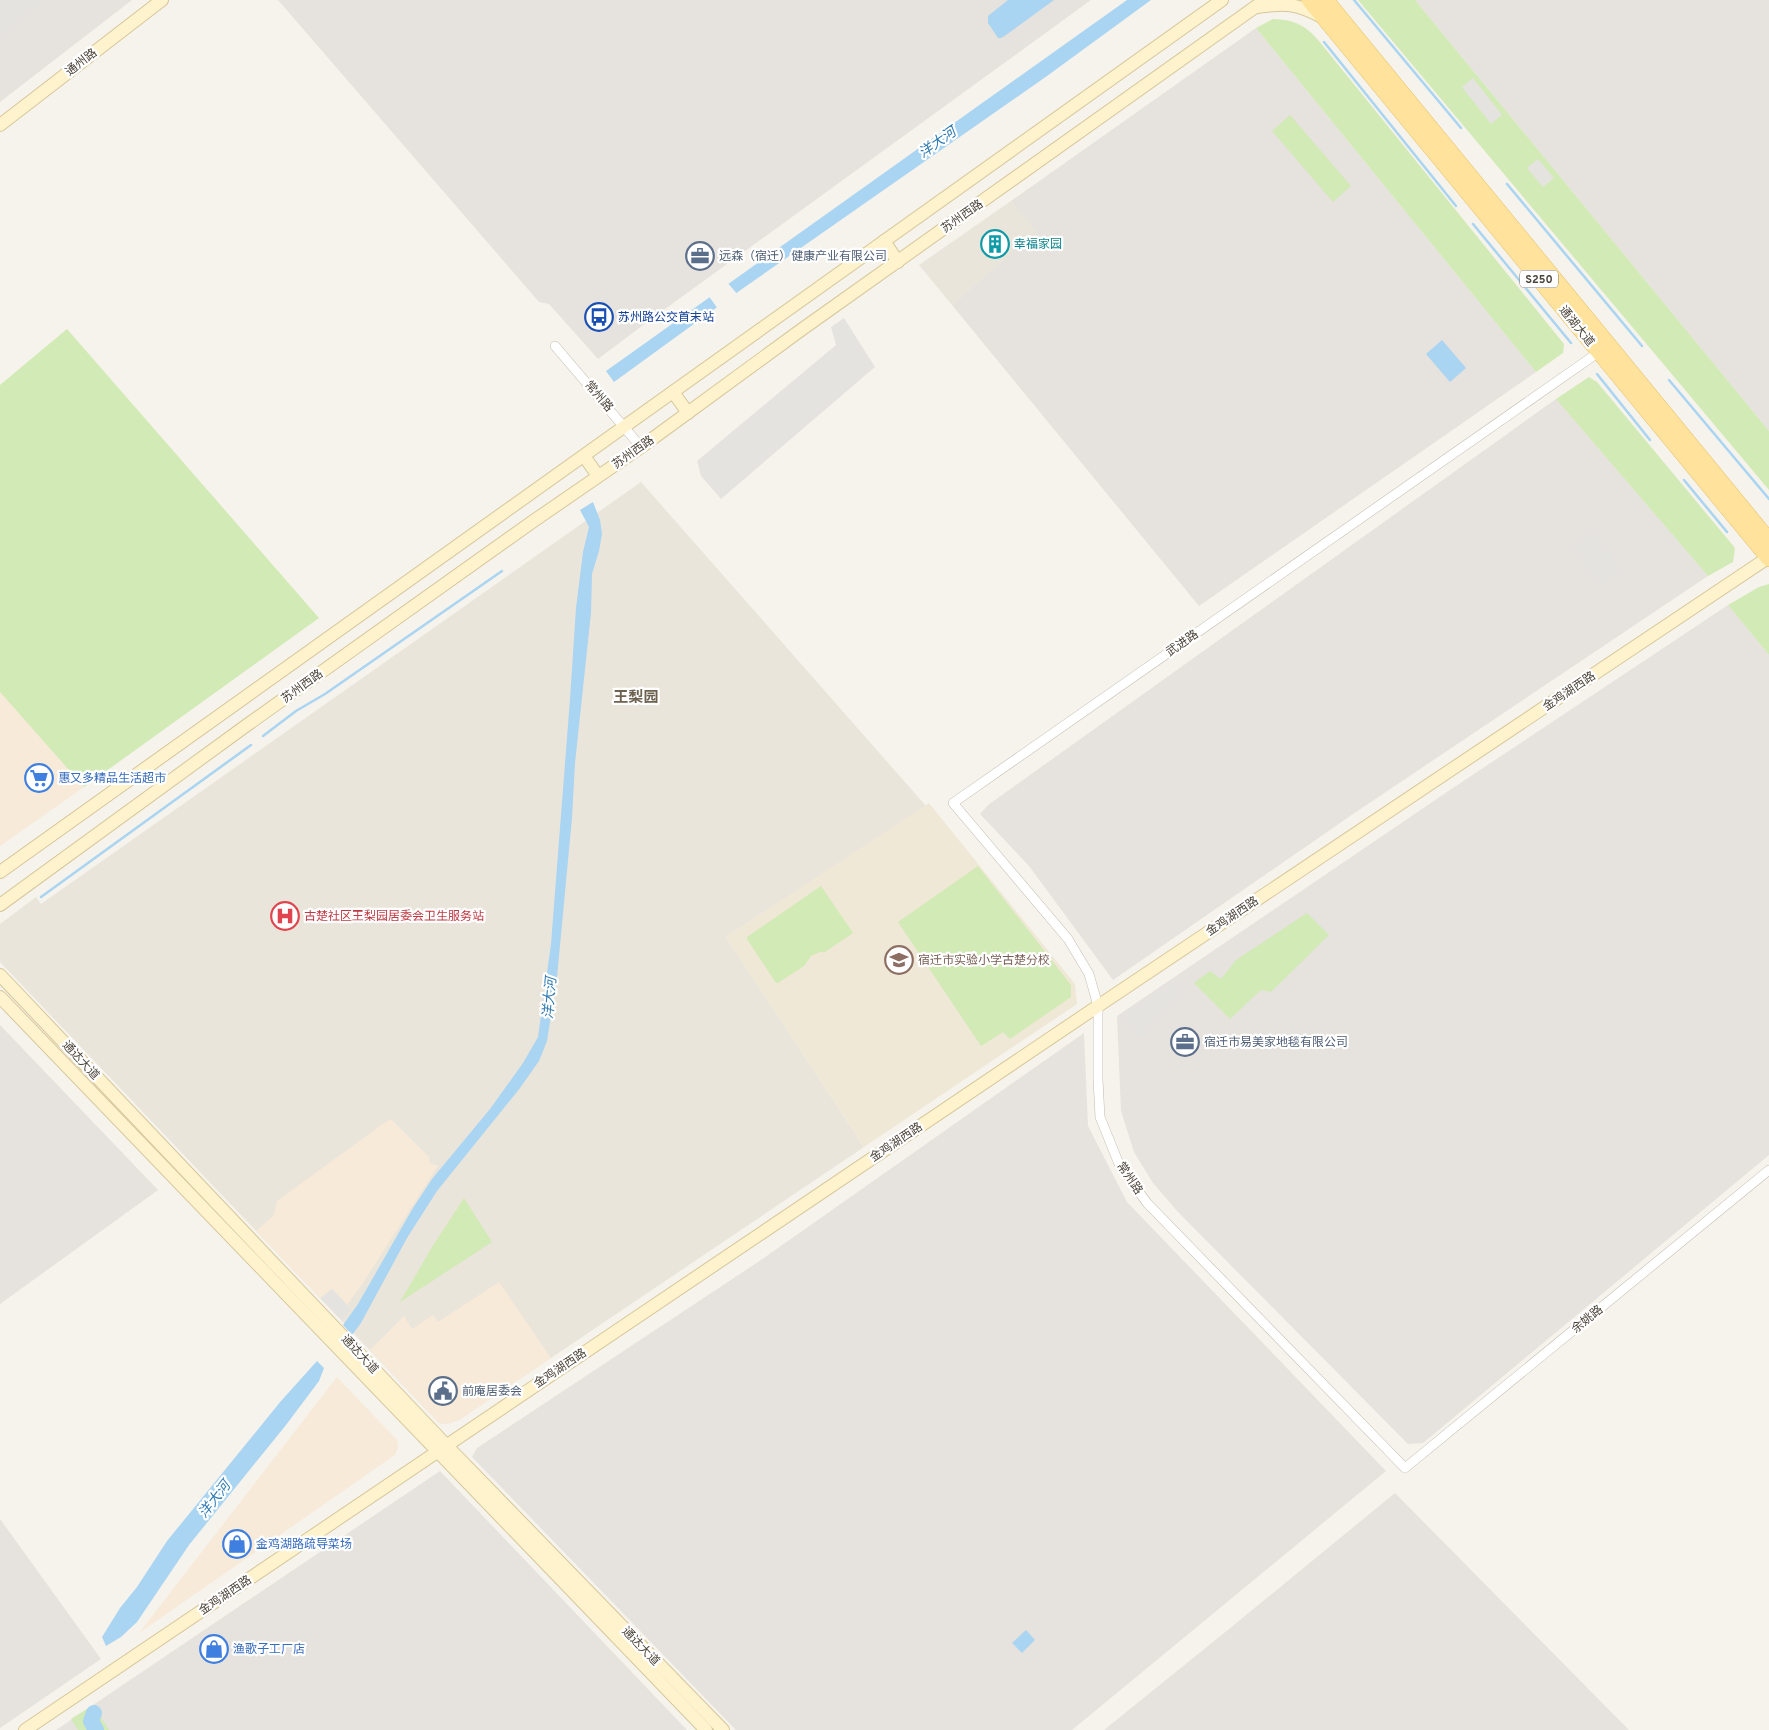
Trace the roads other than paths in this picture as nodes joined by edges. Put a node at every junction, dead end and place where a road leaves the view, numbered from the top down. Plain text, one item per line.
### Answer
1 (162, 0) edge
2 (1222, 0) edge
3 (1266, 0) edge
4 (1309, 0) edge
5 (1329, 7) edge
6 (1255, 8) junction
7 (0, 125) edge
8 (884, 240) junction
9 (898, 262) junction
10 (555, 346) dead end
11 (1599, 352) junction
12 (673, 392) junction
13 (688, 413) junction
14 (625, 427) junction
15 (641, 447) junction
16 (584, 456) junction
17 (598, 476) junction
18 (1769, 540) edge
19 (1769, 558) edge
20 (953, 803) joint
21 (0, 872) edge
22 (0, 905) edge
23 (0, 975) edge
24 (0, 998) edge
25 (1098, 1006) junction
26 (1769, 1170) edge
27 (441, 1449) junction
28 (1405, 1468) joint
29 (25, 1730) edge
30 (706, 1730) edge
31 (722, 1730) edge

1 - 7 main road, 通州路
2 - 8 main road, 苏州西路
3 - 6 main road, 苏州西路
4 - 5 main road, 通湖大道 / S250
5 - 6 main road
5 - 11 main road, 通湖大道 / S250
5 - 18 main road, 通湖大道 / S250
6 - 9 main road, 苏州西路
8 - 9 main road
8 - 12 main road, 苏州西路
9 - 13 main road, 苏州西路
10 - 14 street, 常州路
11 - 19 main road, 通湖大道 / S250
11 - 20 street, 武进路
12 - 13 main road
12 - 14 main road, 苏州西路
13 - 15 main road, 苏州西路
14 - 15 street, 常州路
14 - 16 main road, 苏州西路
15 - 17 main road, 苏州西路
16 - 17 main road
16 - 21 main road, 苏州西路
17 - 22 main road, 苏州西路
19 - 25 main road, 金鸡湖西路
20 - 25 street, 常州路
23 - 27 main road, 通达大道
24 - 27 main road, 通达大道
25 - 27 main road, 金鸡湖西路
25 - 28 street, 常州路
26 - 28 street, 余姚路
27 - 29 main road, 金鸡湖西路
27 - 30 main road, 通达大道
27 - 31 main road, 通达大道

